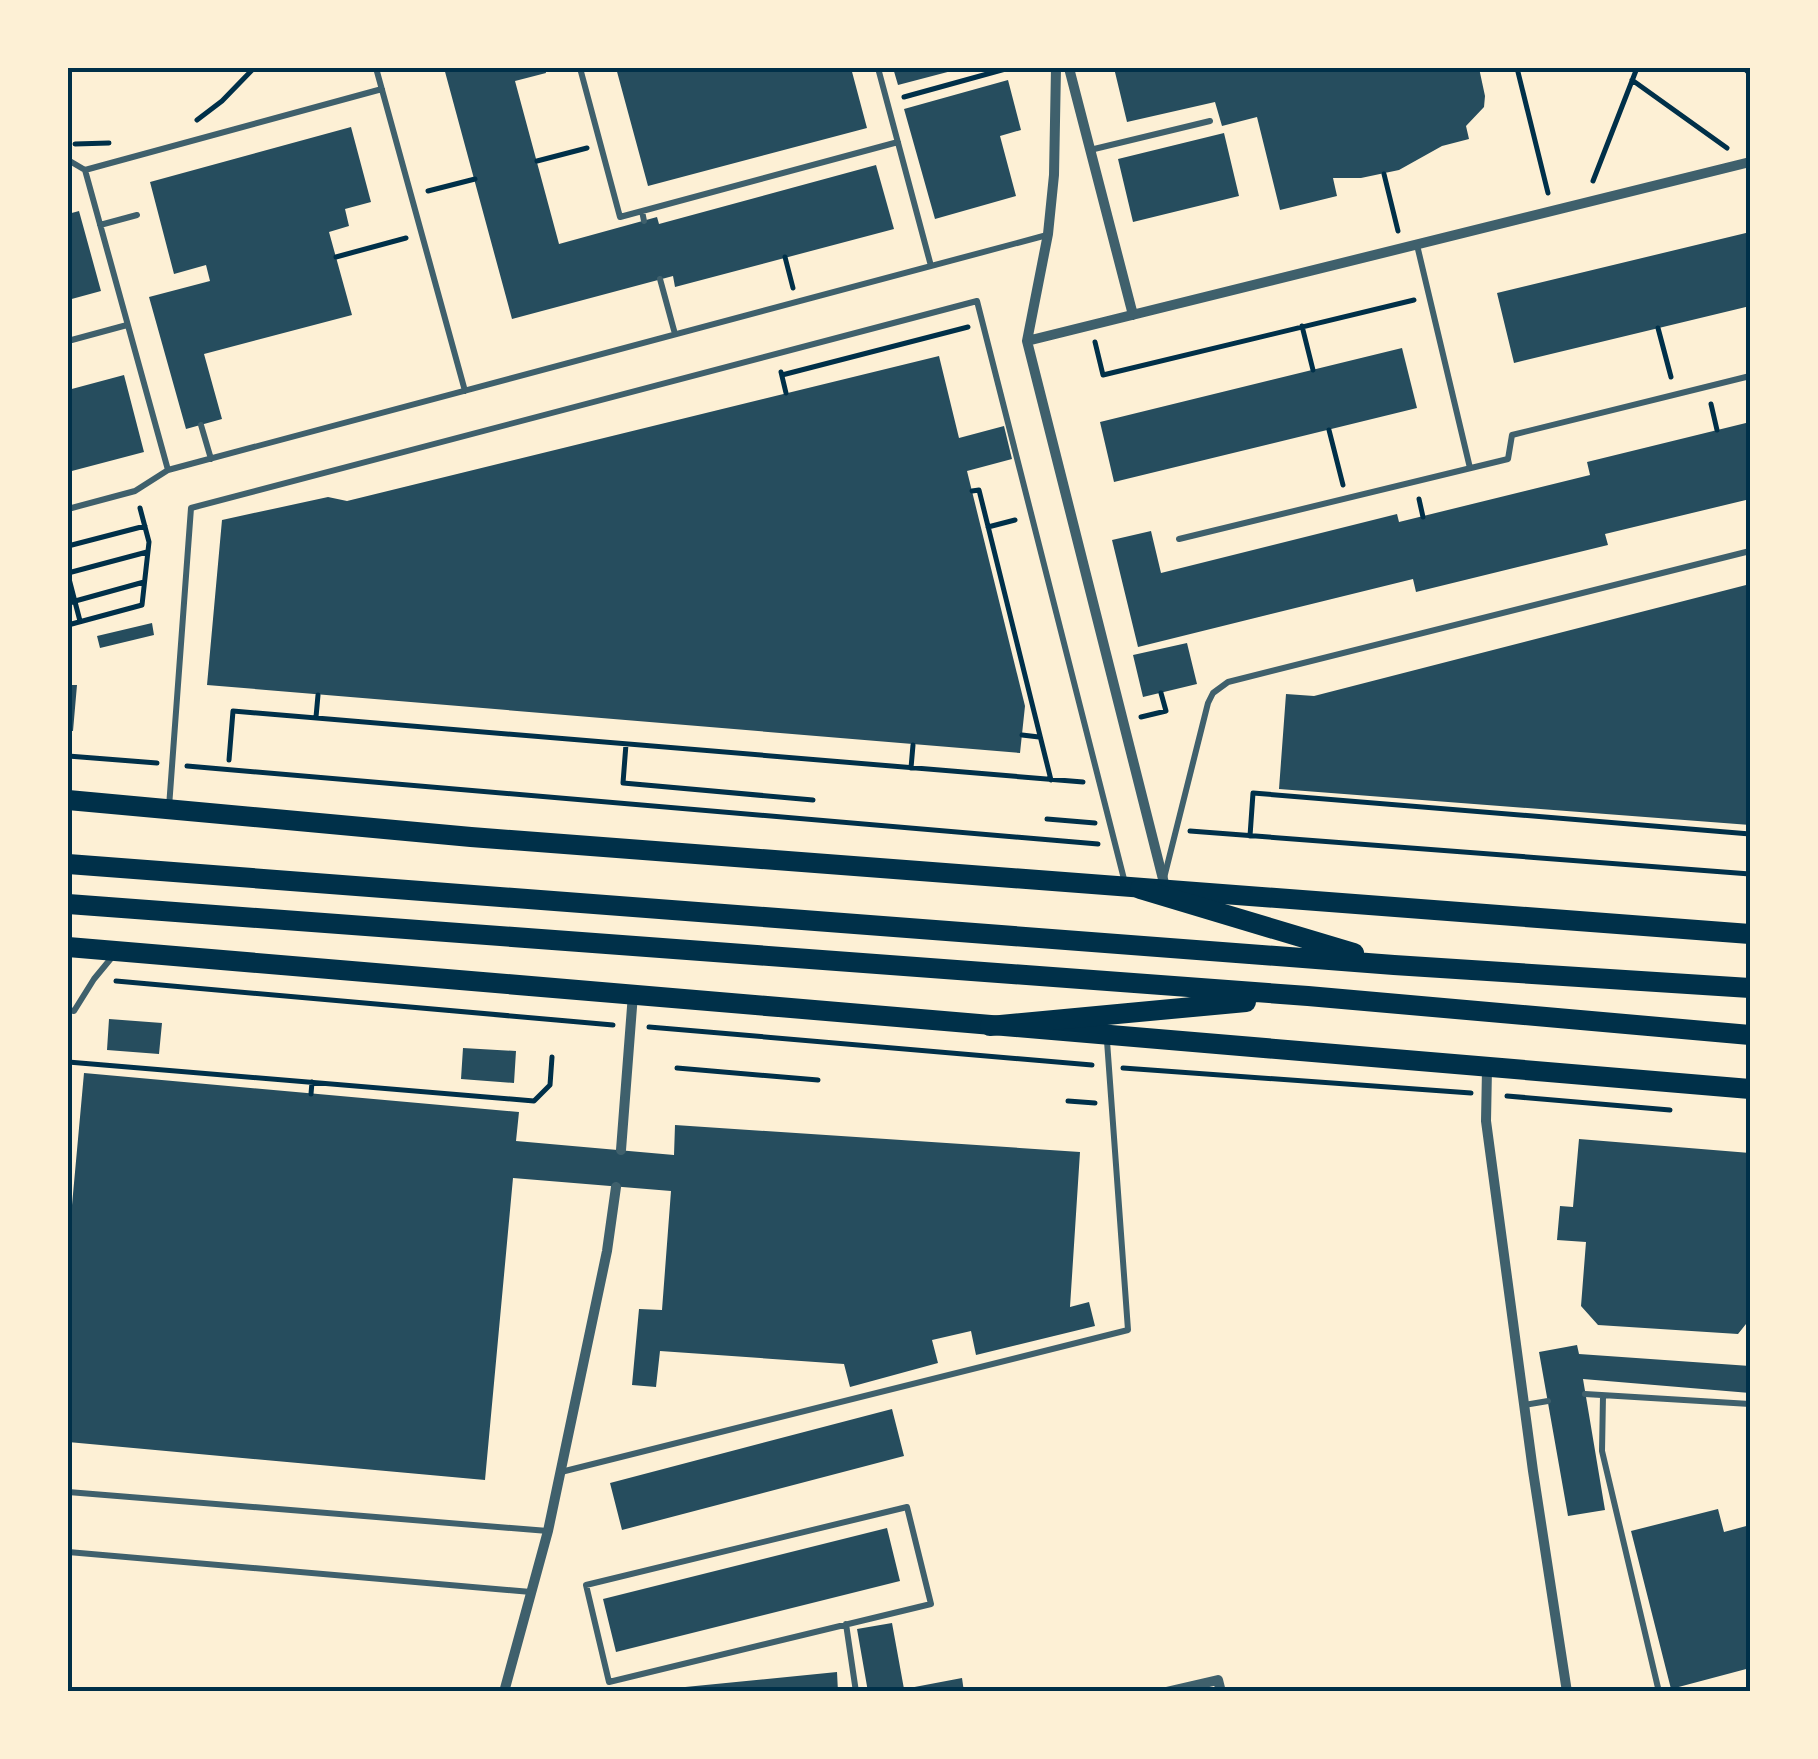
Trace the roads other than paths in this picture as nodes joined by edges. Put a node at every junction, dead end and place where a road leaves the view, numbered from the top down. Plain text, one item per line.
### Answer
1 (376, 68) edge
2 (580, 68) edge
3 (878, 68) edge
4 (1056, 68) edge
5 (1069, 68) edge
6 (382, 89) junction
7 (1210, 122) dead end
8 (898, 142) junction
9 (1090, 150) junction
10 (68, 160) edge
11 (1750, 162) edge
12 (85, 170) junction
13 (642, 211) junction
14 (137, 215) dead end
15 (644, 221) dead end
16 (100, 225) junction
17 (1048, 234) junction
18 (1416, 244) junction
19 (930, 266) junction
20 (660, 280) dead end
21 (1133, 315) junction
22 (127, 325) junction
23 (675, 334) junction
24 (68, 341) edge
25 (1027, 341) junction
26 (1750, 376) edge
27 (465, 391) junction
28 (202, 425) dead end
29 (211, 459) junction
30 (1470, 468) junction
31 (168, 470) junction
32 (68, 509) edge
33 (1178, 538) dead end
34 (1750, 550) edge
35 (68, 800) edge
36 (169, 808) junction
37 (68, 864) edge
38 (1165, 885) junction
39 (1133, 888) junction
40 (68, 904) edge
41 (1750, 934) edge
42 (68, 947) edge
43 (118, 951) junction
44 (1394, 965) junction
45 (1750, 974) edge
46 (1686, 982) junction
47 (1750, 988) edge
48 (634, 994) junction
49 (1308, 996) junction
50 (68, 1010) edge
51 (1106, 1024) junction
52 (1750, 1034) edge
53 (1487, 1068) junction
54 (1750, 1089) edge
55 (620, 1150) dead end
56 (616, 1186) dead end
57 (1585, 1394) dead end
58 (1604, 1396) junction
59 (1548, 1401) dead end
60 (1750, 1404) edge
61 (1524, 1406) junction
62 (561, 1472) junction
63 (68, 1492) edge
64 (548, 1531) junction
65 (68, 1552) edge
66 (531, 1592) junction
67 (846, 1624) junction
68 (504, 1692) edge
69 (856, 1692) edge
70 (1166, 1692) edge
71 (1221, 1692) edge
72 (1568, 1692) edge
73 (1660, 1692) edge

1 - 6 lane
2 - 13 lane
3 - 8 lane
4 - 17 street
5 - 9 street
6 - 12 lane
6 - 27 lane
7 - 9 lane
8 - 13 lane
8 - 19 lane
9 - 21 street
10 - 12 lane
11 - 18 street
12 - 16 lane
13 - 15 lane
14 - 16 lane
16 - 22 lane
17 - 19 lane
17 - 25 street
18 - 21 street
18 - 30 lane
19 - 23 lane
20 - 23 lane
21 - 25 street
22 - 24 lane
22 - 31 lane
23 - 27 lane
25 - 38 street
26 - 30 lane
27 - 29 lane
28 - 29 lane
29 - 31 lane
30 - 33 lane
31 - 32 lane
34 - 38 lane
35 - 36 main road
36 - 39 main road
36 - 39 lane
37 - 44 main road
38 - 39 main road
38 - 41 main road
39 - 44 main road
40 - 49 main road
42 - 43 main road
43 - 48 main road
43 - 50 lane
44 - 46 main road
45 - 46 main road
46 - 47 main road
48 - 51 main road
48 - 55 street
49 - 51 main road
49 - 52 main road
51 - 53 main road
51 - 62 lane
53 - 54 main road
53 - 61 street
56 - 62 street
57 - 58 lane
58 - 60 lane
58 - 73 lane
59 - 61 lane
61 - 72 street
62 - 64 street
63 - 64 lane
64 - 66 street
65 - 66 lane
66 - 68 street
67 - 67 lane
67 - 69 lane
70 - 71 street

